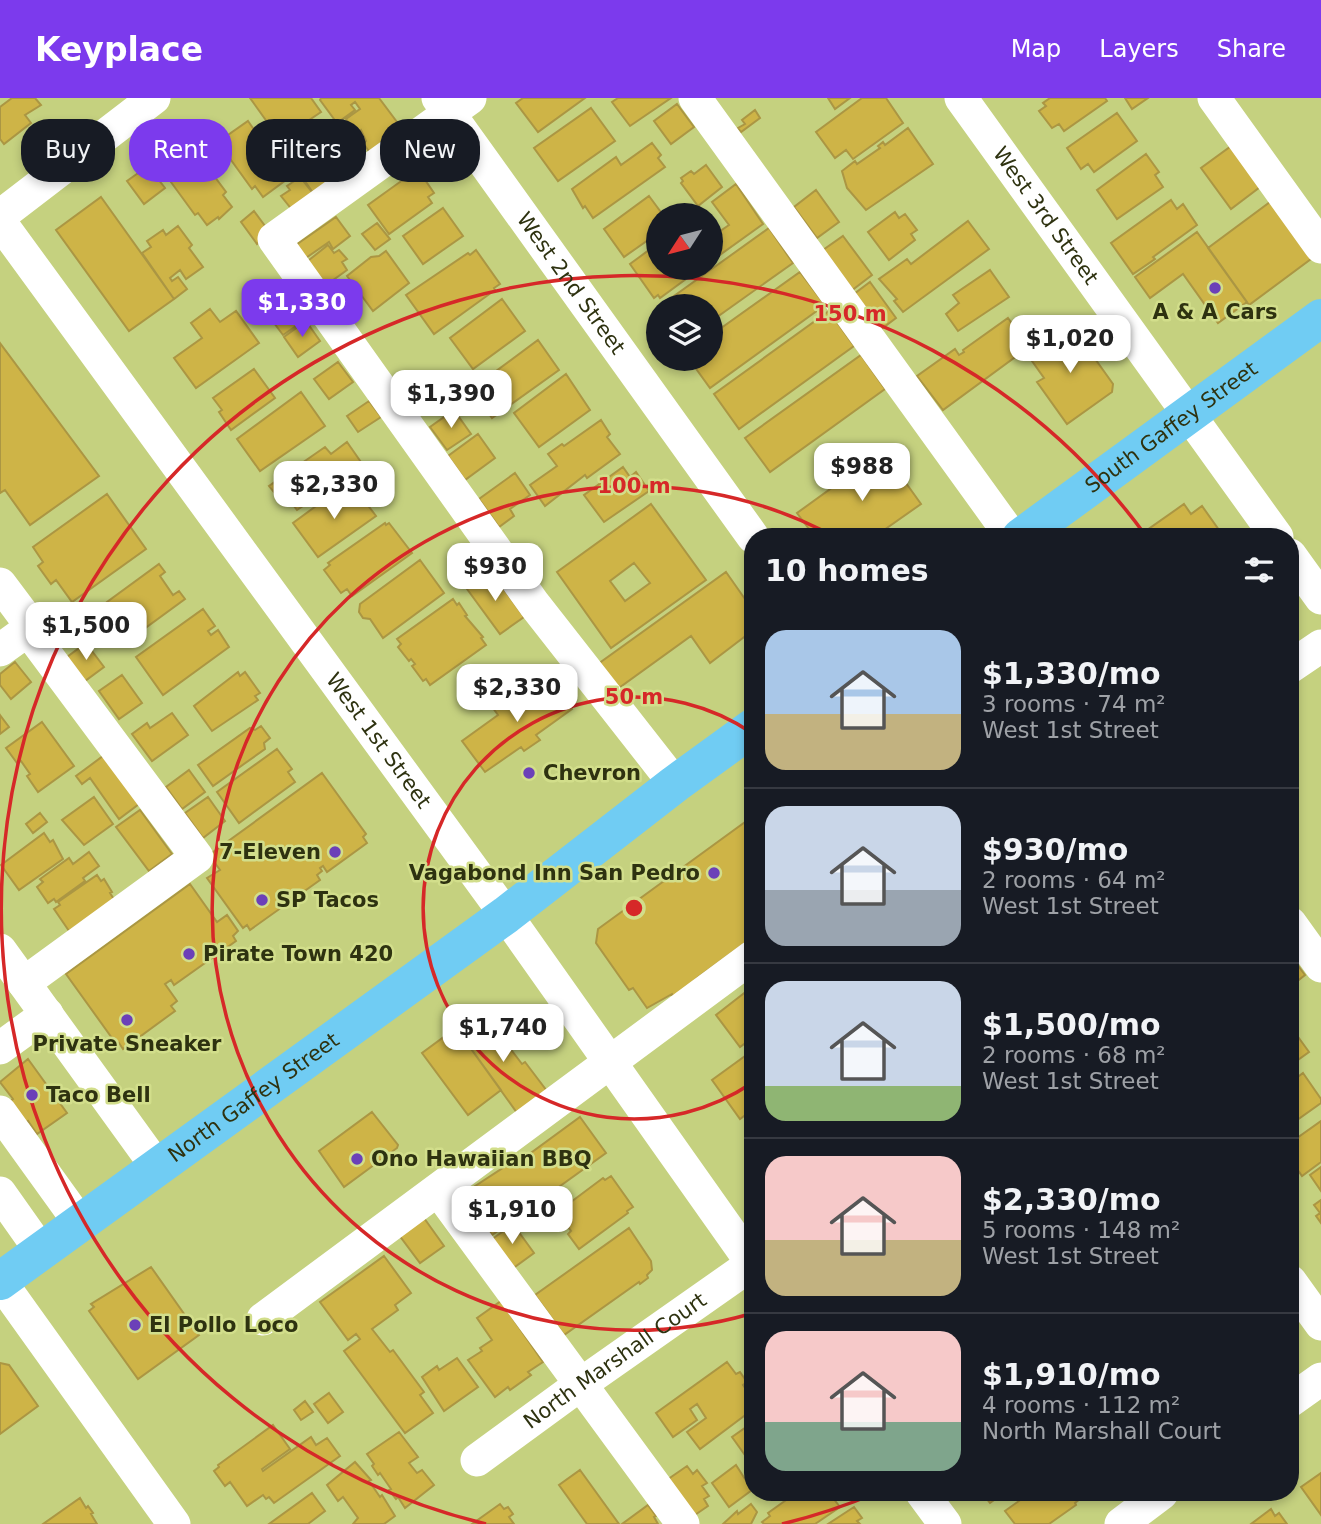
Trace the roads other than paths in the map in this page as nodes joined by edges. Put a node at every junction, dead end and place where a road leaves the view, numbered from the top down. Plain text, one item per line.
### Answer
1 (154, 98) edge
2 (695, 98) edge
3 (961, 98) edge
4 (1214, 98) edge
5 (452, 103) edge
6 (0, 216) edge
7 (0, 222) edge
8 (1321, 247) edge
9 (1321, 318) edge
10 (1188, 415) junction
11 (746, 528) edge
12 (1006, 528) edge
13 (1033, 528) edge
14 (1270, 528) edge
15 (1299, 567) edge
16 (0, 584) edge
17 (1321, 598) edge
18 (28, 630) junction
19 (1321, 646) edge
20 (0, 650) edge
21 (1299, 661) edge
22 (744, 735) edge
23 (675, 783) junction
24 (506, 915) junction
25 (1299, 935) edge
26 (0, 950) edge
27 (744, 963) edge
28 (1321, 966) edge
29 (24, 984) junction
30 (47, 1014) junction
31 (0, 1048) edge
32 (609, 1061) junction
33 (0, 1112) edge
34 (156, 1167) junction
35 (439, 1191) junction
36 (0, 1194) edge
37 (80, 1223) junction
38 (41, 1251) junction
39 (744, 1253) edge
40 (744, 1270) edge
41 (0, 1281) edge
42 (1299, 1293) edge
43 (263, 1320) dead end
44 (1321, 1324) edge
45 (1321, 1379) edge
46 (581, 1384) junction
47 (1299, 1395) edge
48 (477, 1460) dead end
49 (928, 1501) edge
50 (1151, 1501) edge
51 (174, 1524) edge
52 (683, 1524) edge
53 (945, 1524) edge
54 (1121, 1524) edge

1 - 6 street
2 - 12 street
3 - 10 street, West 3rd Street
4 - 8 street
5 - 11 street, West 2nd Street
5 - 23 street
7 - 24 street, West 1st Street
9 - 10 main road, South Gaffey Street
10 - 13 main road, South Gaffey Street
10 - 14 street, West 3rd Street
15 - 17 street
16 - 18 street
18 - 20 street
18 - 29 street
19 - 21 street
22 - 23 main road
23 - 24 main road
24 - 32 street, West 1st Street
24 - 34 main road, North Gaffey Street
25 - 28 street
26 - 29 street
27 - 32 street
29 - 30 street
30 - 31 street
30 - 34 street
32 - 35 street
32 - 39 street, West 1st Street
33 - 37 street
34 - 37 main road, North Gaffey Street
35 - 43 street
35 - 46 street
36 - 38 street
37 - 38 main road, North Gaffey Street
38 - 41 main road, North Gaffey Street
40 - 46 street, North Marshall Court
41 - 51 street
42 - 44 street
45 - 47 street
46 - 48 street, North Marshall Court
46 - 52 street
49 - 53 street
50 - 54 street

